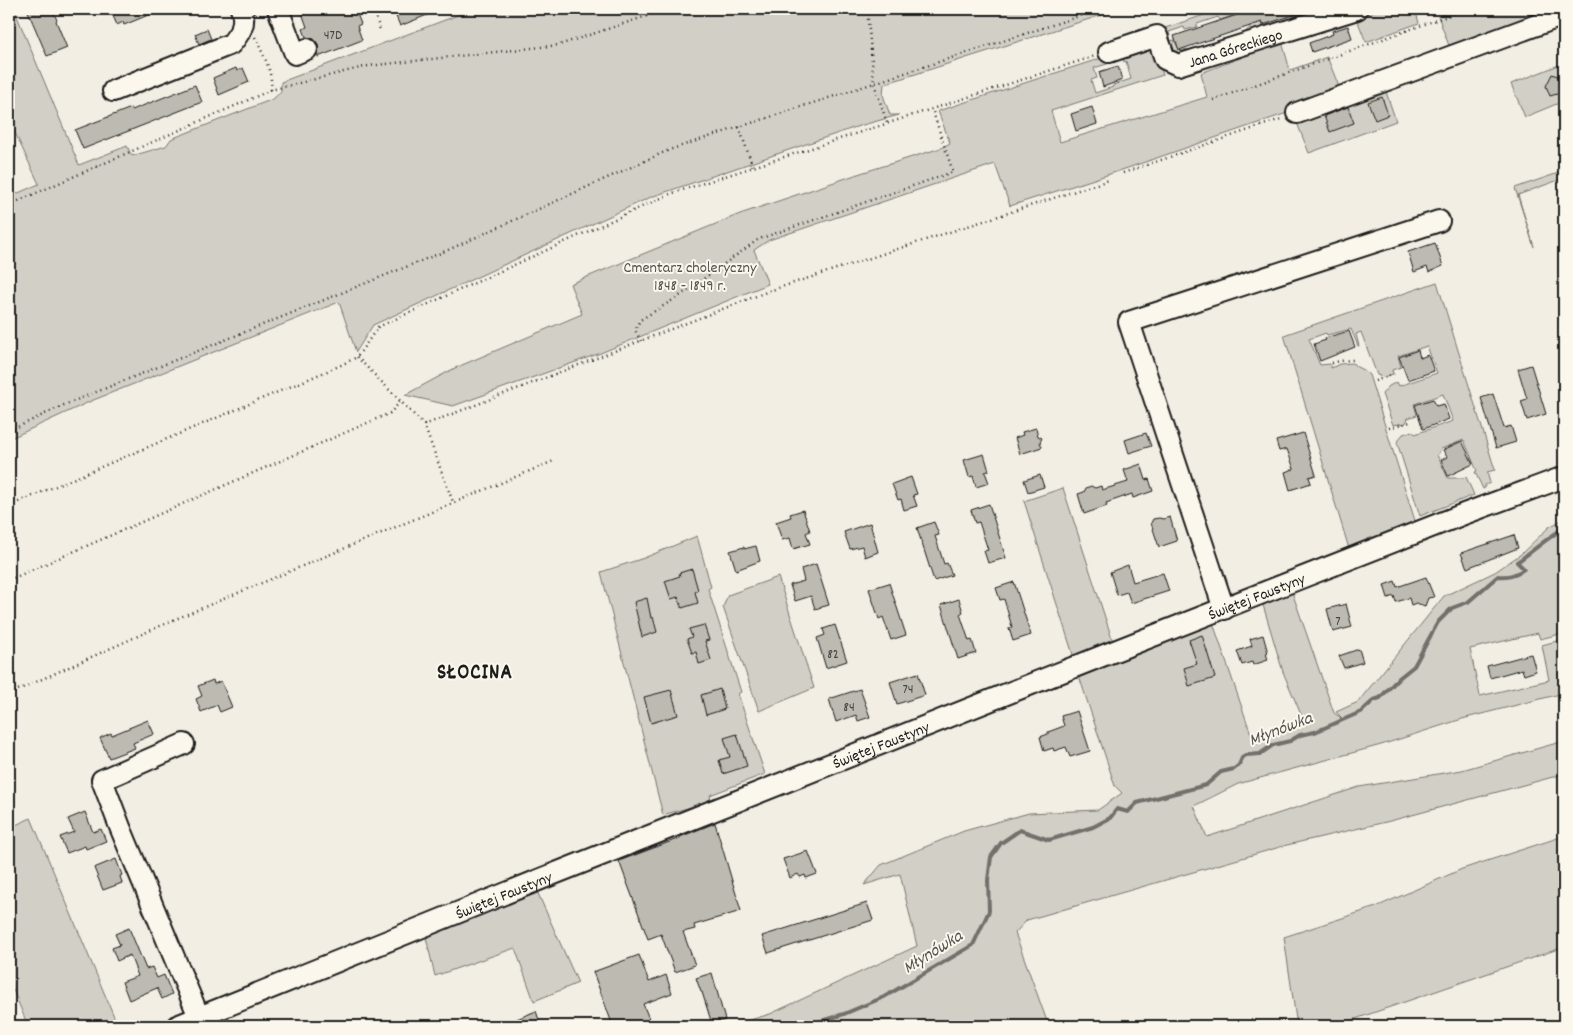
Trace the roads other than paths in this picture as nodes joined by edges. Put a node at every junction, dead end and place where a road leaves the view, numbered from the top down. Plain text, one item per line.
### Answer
1 (241, 9) edge
2 (278, 9) edge
3 (1357, 9) edge
4 (1564, 15) edge
5 (307, 49) dead end
6 (1108, 52) road end
7 (113, 91) dead end
8 (1297, 114) road end
9 (1439, 221) dead end
10 (1564, 477) edge
11 (1224, 609) junction
12 (184, 744) dead end
13 (199, 1017) junction
14 (177, 1026) edge

1 - 7 street
2 - 5 street
3 - 6 street, Jana Góreckiego
4 - 8 street
9 - 11 street
10 - 11 street, Świętej Faustyny
11 - 13 street, Świętej Faustyny
12 - 13 street
13 - 14 street, Świętej Faustyny

